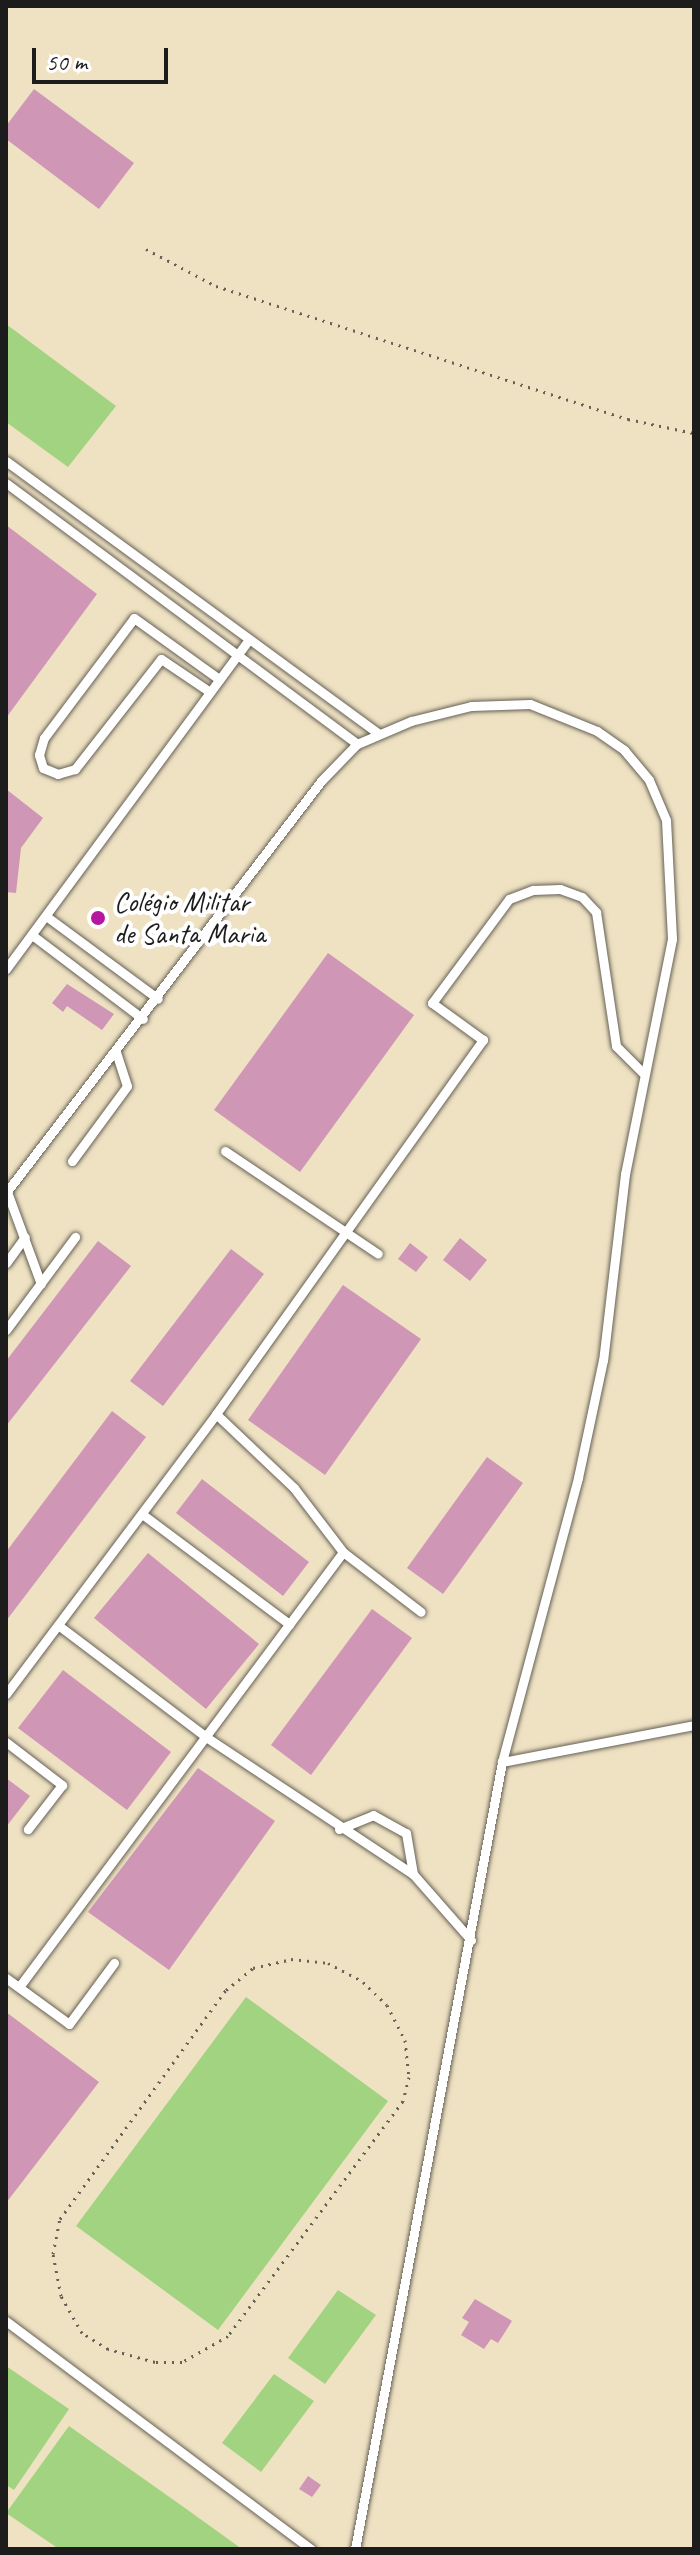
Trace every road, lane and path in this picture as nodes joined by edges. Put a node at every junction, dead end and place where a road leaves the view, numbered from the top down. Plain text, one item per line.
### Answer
1 (146, 249) dead end
2 (694, 433) edge
3 (6, 461) edge
4 (6, 483) edge
5 (248, 641) junction
6 (237, 655) junction
7 (219, 679) junction
8 (210, 692) junction
9 (377, 733) junction
10 (357, 744) junction
11 (46, 916) junction
12 (32, 935) junction
13 (6, 969) edge
14 (158, 999) junction
15 (143, 1019) junction
16 (116, 1052) junction
17 (643, 1073) junction
18 (225, 1151) dead end
19 (72, 1161) dead end
20 (9, 1193) edge
21 (6, 1208) edge
22 (348, 1233) junction
23 (25, 1237) junction
24 (75, 1237) dead end
25 (378, 1254) dead end
26 (6, 1263) edge
27 (41, 1284) junction
28 (6, 1330) edge
29 (216, 1414) junction
30 (142, 1514) junction
31 (343, 1552) junction
32 (421, 1612) dead end
33 (289, 1624) junction
34 (58, 1625) junction
35 (6, 1694) edge
36 (694, 1725) edge
37 (206, 1737) junction
38 (6, 1742) edge
39 (502, 1762) junction
40 (28, 1829) dead end
41 (339, 1829) junction
42 (413, 1874) junction
43 (471, 1940) junction
44 (114, 1963) dead end
45 (6, 1978) edge
46 (19, 1987) junction
47 (226, 1990) joint
48 (6, 2321) edge
49 (311, 2549) edge
50 (355, 2549) edge

1 - 2 path
3 - 5 lane
4 - 6 lane
5 - 6 lane
5 - 9 lane
6 - 7 lane
6 - 10 lane
7 - 8 lane
7 - 8 lane
8 - 11 lane
9 - 10 lane
9 - 17 lane
10 - 14 lane
11 - 12 lane
11 - 14 lane
12 - 13 lane
12 - 15 lane
14 - 15 lane
15 - 16 lane
16 - 19 lane
16 - 20 lane
17 - 22 lane
17 - 39 lane
18 - 22 lane
20 - 21 lane
20 - 23 lane
22 - 25 lane
22 - 29 lane
23 - 26 lane
23 - 27 lane
24 - 27 lane
27 - 28 lane
29 - 30 lane
29 - 31 lane
30 - 33 lane
30 - 34 lane
31 - 32 lane
31 - 33 lane
33 - 37 lane
34 - 35 lane
34 - 37 lane
36 - 39 lane
37 - 41 lane
37 - 46 lane
38 - 40 lane
39 - 43 lane
41 - 42 lane
41 - 42 lane
42 - 43 lane
43 - 50 lane
44 - 46 lane
45 - 46 lane
47 - 47 path
48 - 49 lane

